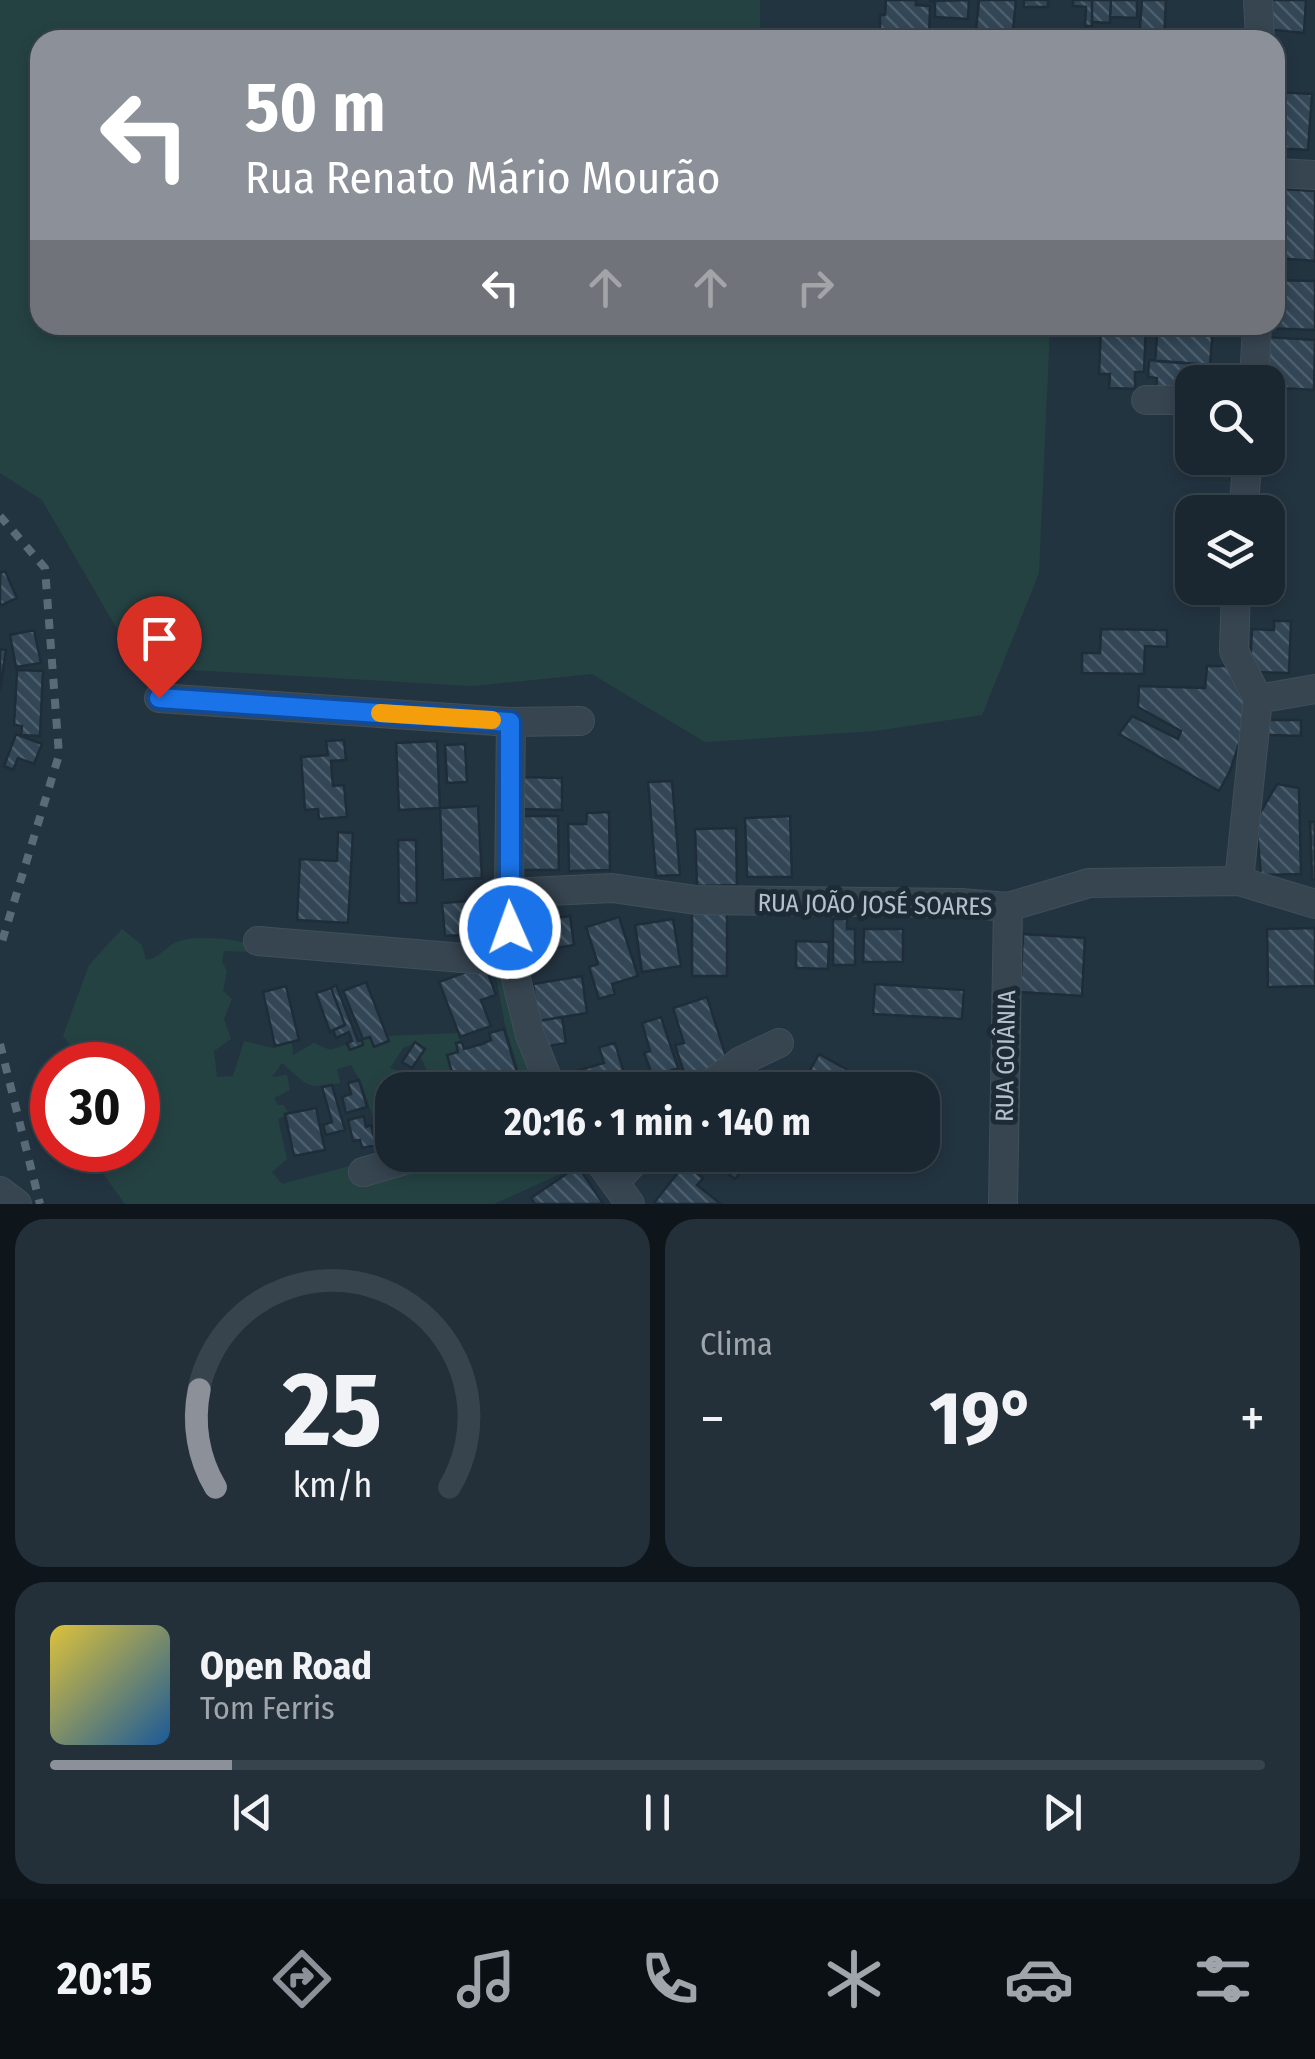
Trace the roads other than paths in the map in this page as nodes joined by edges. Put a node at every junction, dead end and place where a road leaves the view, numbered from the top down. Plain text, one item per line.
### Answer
1 (1258, 0) edge
2 (1260, 30) edge
3 (1285, 174) edge
4 (1315, 175) edge
5 (1256, 335) edge
6 (1255, 365) edge
7 (1146, 400) dead end
8 (1175, 400) edge
9 (1235, 605) edge
10 (1315, 689) edge
11 (159, 698) dead end
12 (1258, 699) junction
13 (510, 722) junction
14 (580, 722) dead end
15 (1239, 880) junction
16 (509, 894) junction
17 (1315, 904) edge
18 (1008, 907) junction
19 (258, 941) dead end
20 (512, 962) junction
21 (779, 1044) dead end
22 (545, 1072) edge
23 (728, 1072) edge
24 (375, 1169) edge
25 (363, 1172) dead end
26 (608, 1172) edge
27 (0, 1190) edge
28 (623, 1193) edge
29 (17, 1204) edge
30 (1003, 1204) edge

1 - 2 street
3 - 4 street
5 - 6 street
7 - 8 street
9 - 12 street
10 - 12 street
11 - 13 street
12 - 15 street
13 - 14 street
13 - 16 street
15 - 17 street, RUA JOÃO JOSÉ SOARES
15 - 18 street, RUA JOÃO JOSÉ SOARES
16 - 18 street, RUA JOÃO JOSÉ SOARES
16 - 20 street
18 - 30 street, RUA GOIÂNIA
19 - 20 street
20 - 22 street
21 - 23 street
24 - 25 street
26 - 28 street
27 - 29 street

